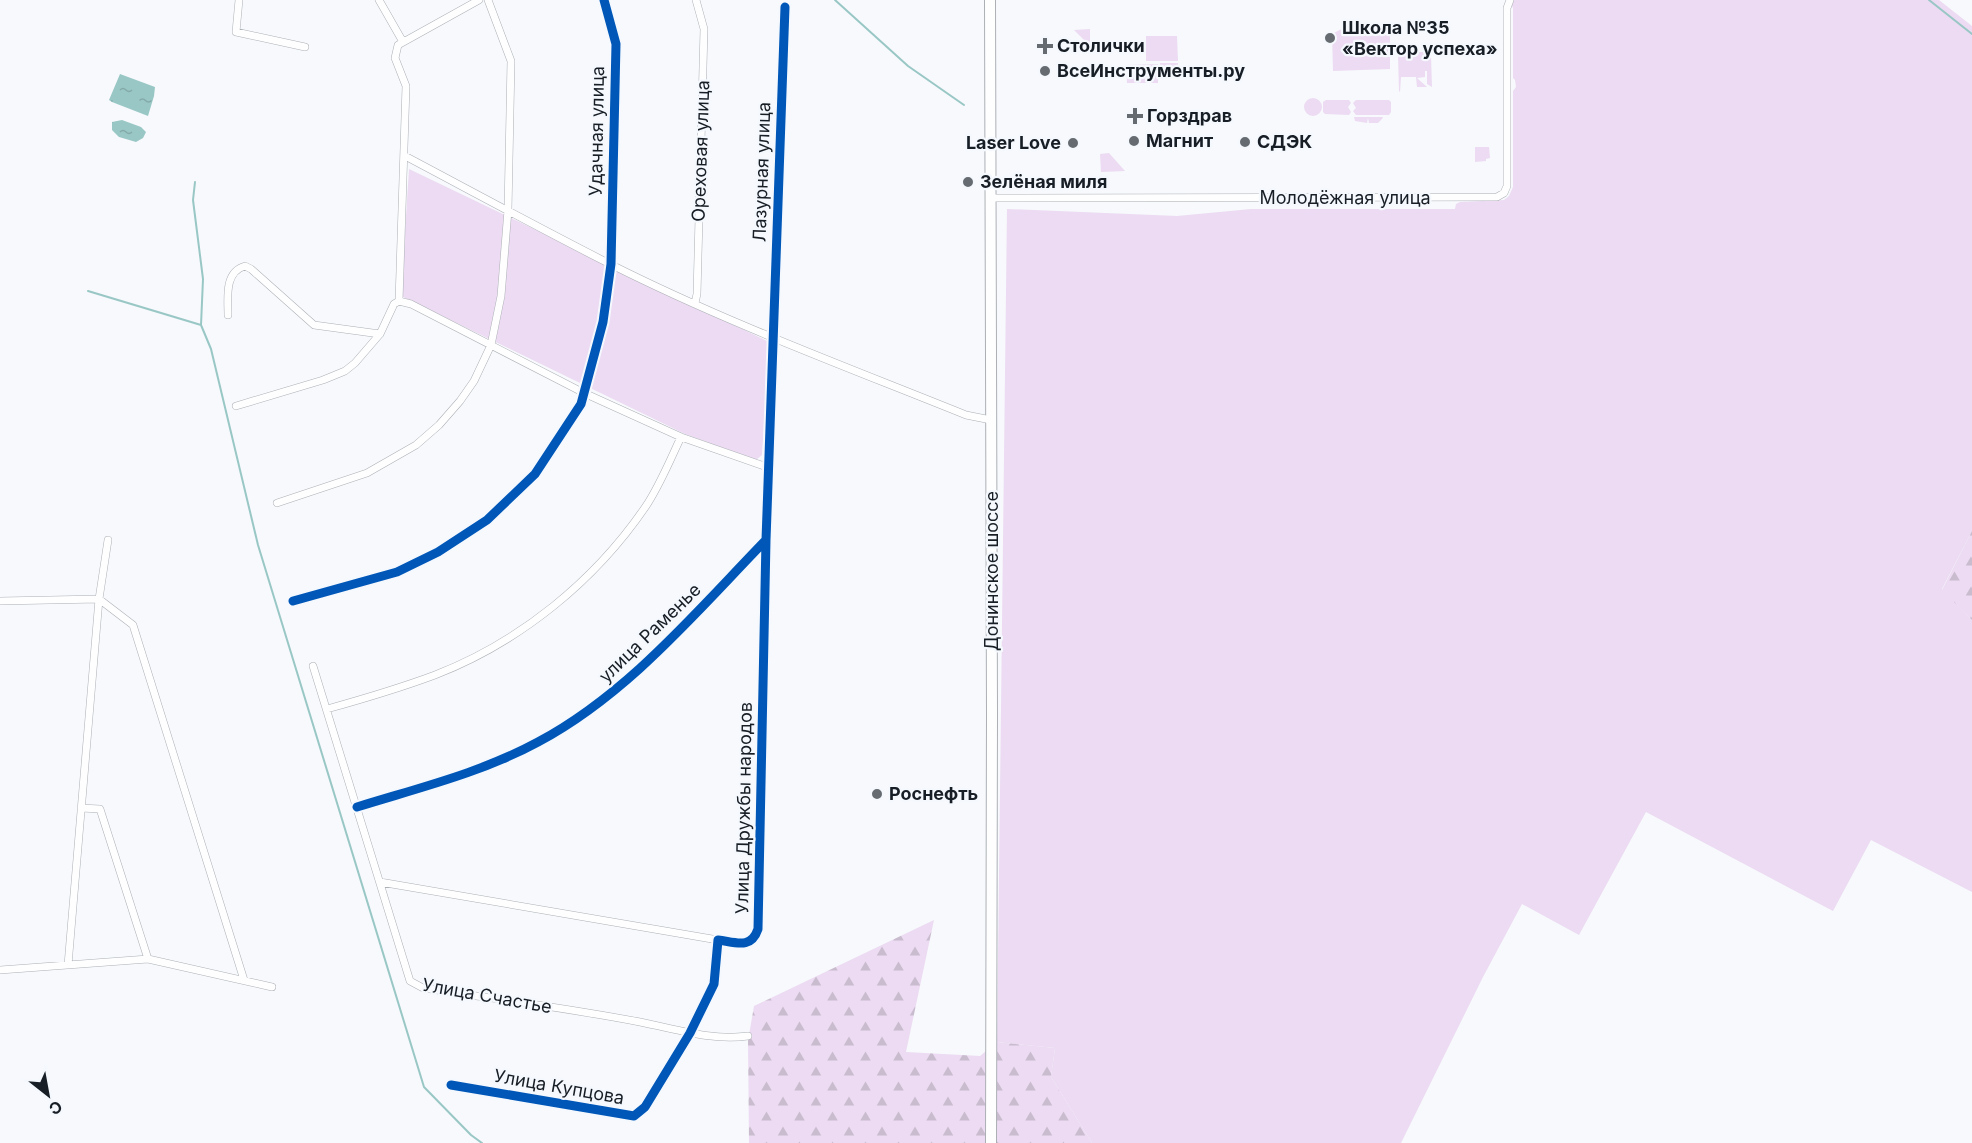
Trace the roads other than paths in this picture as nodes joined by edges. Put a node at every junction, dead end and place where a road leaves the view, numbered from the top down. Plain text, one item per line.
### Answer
1 (239, 0) edge
2 (379, 0) edge
3 (479, 0) edge
4 (488, 0) edge
5 (604, 0) edge
6 (696, 0) edge
7 (990, 0) edge
8 (1510, 0) edge
9 (785, 7) dead end
10 (400, 44) junction
11 (305, 47) dead end
12 (405, 156) junction
13 (991, 198) junction
14 (508, 210) junction
15 (611, 264) junction
16 (399, 301) junction
17 (695, 303) junction
18 (228, 315) dead end
19 (380, 334) junction
20 (772, 337) junction
21 (491, 345) junction
22 (584, 393) junction
23 (236, 406) dead end
24 (991, 420) junction
25 (681, 437) junction
26 (767, 466) junction
27 (277, 503) dead end
28 (108, 540) dead end
29 (766, 540) junction
30 (99, 599) junction
31 (0, 601) edge
32 (293, 601) dead end
33 (313, 666) dead end
34 (327, 709) junction
35 (357, 807) junction
36 (81, 808) junction
37 (380, 882) junction
38 (718, 940) junction
39 (148, 959) junction
40 (68, 965) junction
41 (0, 970) edge
42 (244, 980) junction
43 (272, 987) dead end
44 (690, 1034) junction
45 (748, 1036) dead end
46 (451, 1085) dead end
47 (991, 1143) edge

1 - 11 street
2 - 10 street
3 - 10 street
4 - 14 street
5 - 15 street, Удачная улица
6 - 17 street, Ореховая улица
7 - 13 main road, Донинское шоссе
8 - 13 street, Молодёжная улица
9 - 20 street, Лазурная улица
10 - 12 street
12 - 14 street
12 - 16 street
13 - 24 main road, Донинское шоссе
14 - 15 street
14 - 21 street
15 - 17 street
15 - 22 street, Удачная улица
16 - 19 street
16 - 21 street
17 - 20 street
18 - 19 street
19 - 23 street
20 - 24 street
20 - 26 street
21 - 22 street
21 - 27 street
22 - 25 street
22 - 32 street, Удачная улица
24 - 47 main road, Донинское шоссе
25 - 26 street
25 - 34 street
26 - 29 street
28 - 30 street
29 - 35 street, улица Раменье
29 - 38 street, Улица Дружбы народов
30 - 31 street
30 - 36 street
30 - 42 street
33 - 34 street, Улица Счастье
34 - 35 street, Улица Счастье
35 - 37 street, Улица Счастье
36 - 39 street
36 - 40 street
37 - 38 street, Улица Дружбы народов
37 - 44 street, Улица Счастье
38 - 44 street
39 - 40 street
39 - 42 street
40 - 41 street
42 - 43 street
44 - 45 street, Улица Счастье
44 - 46 street, Улица Купцова

